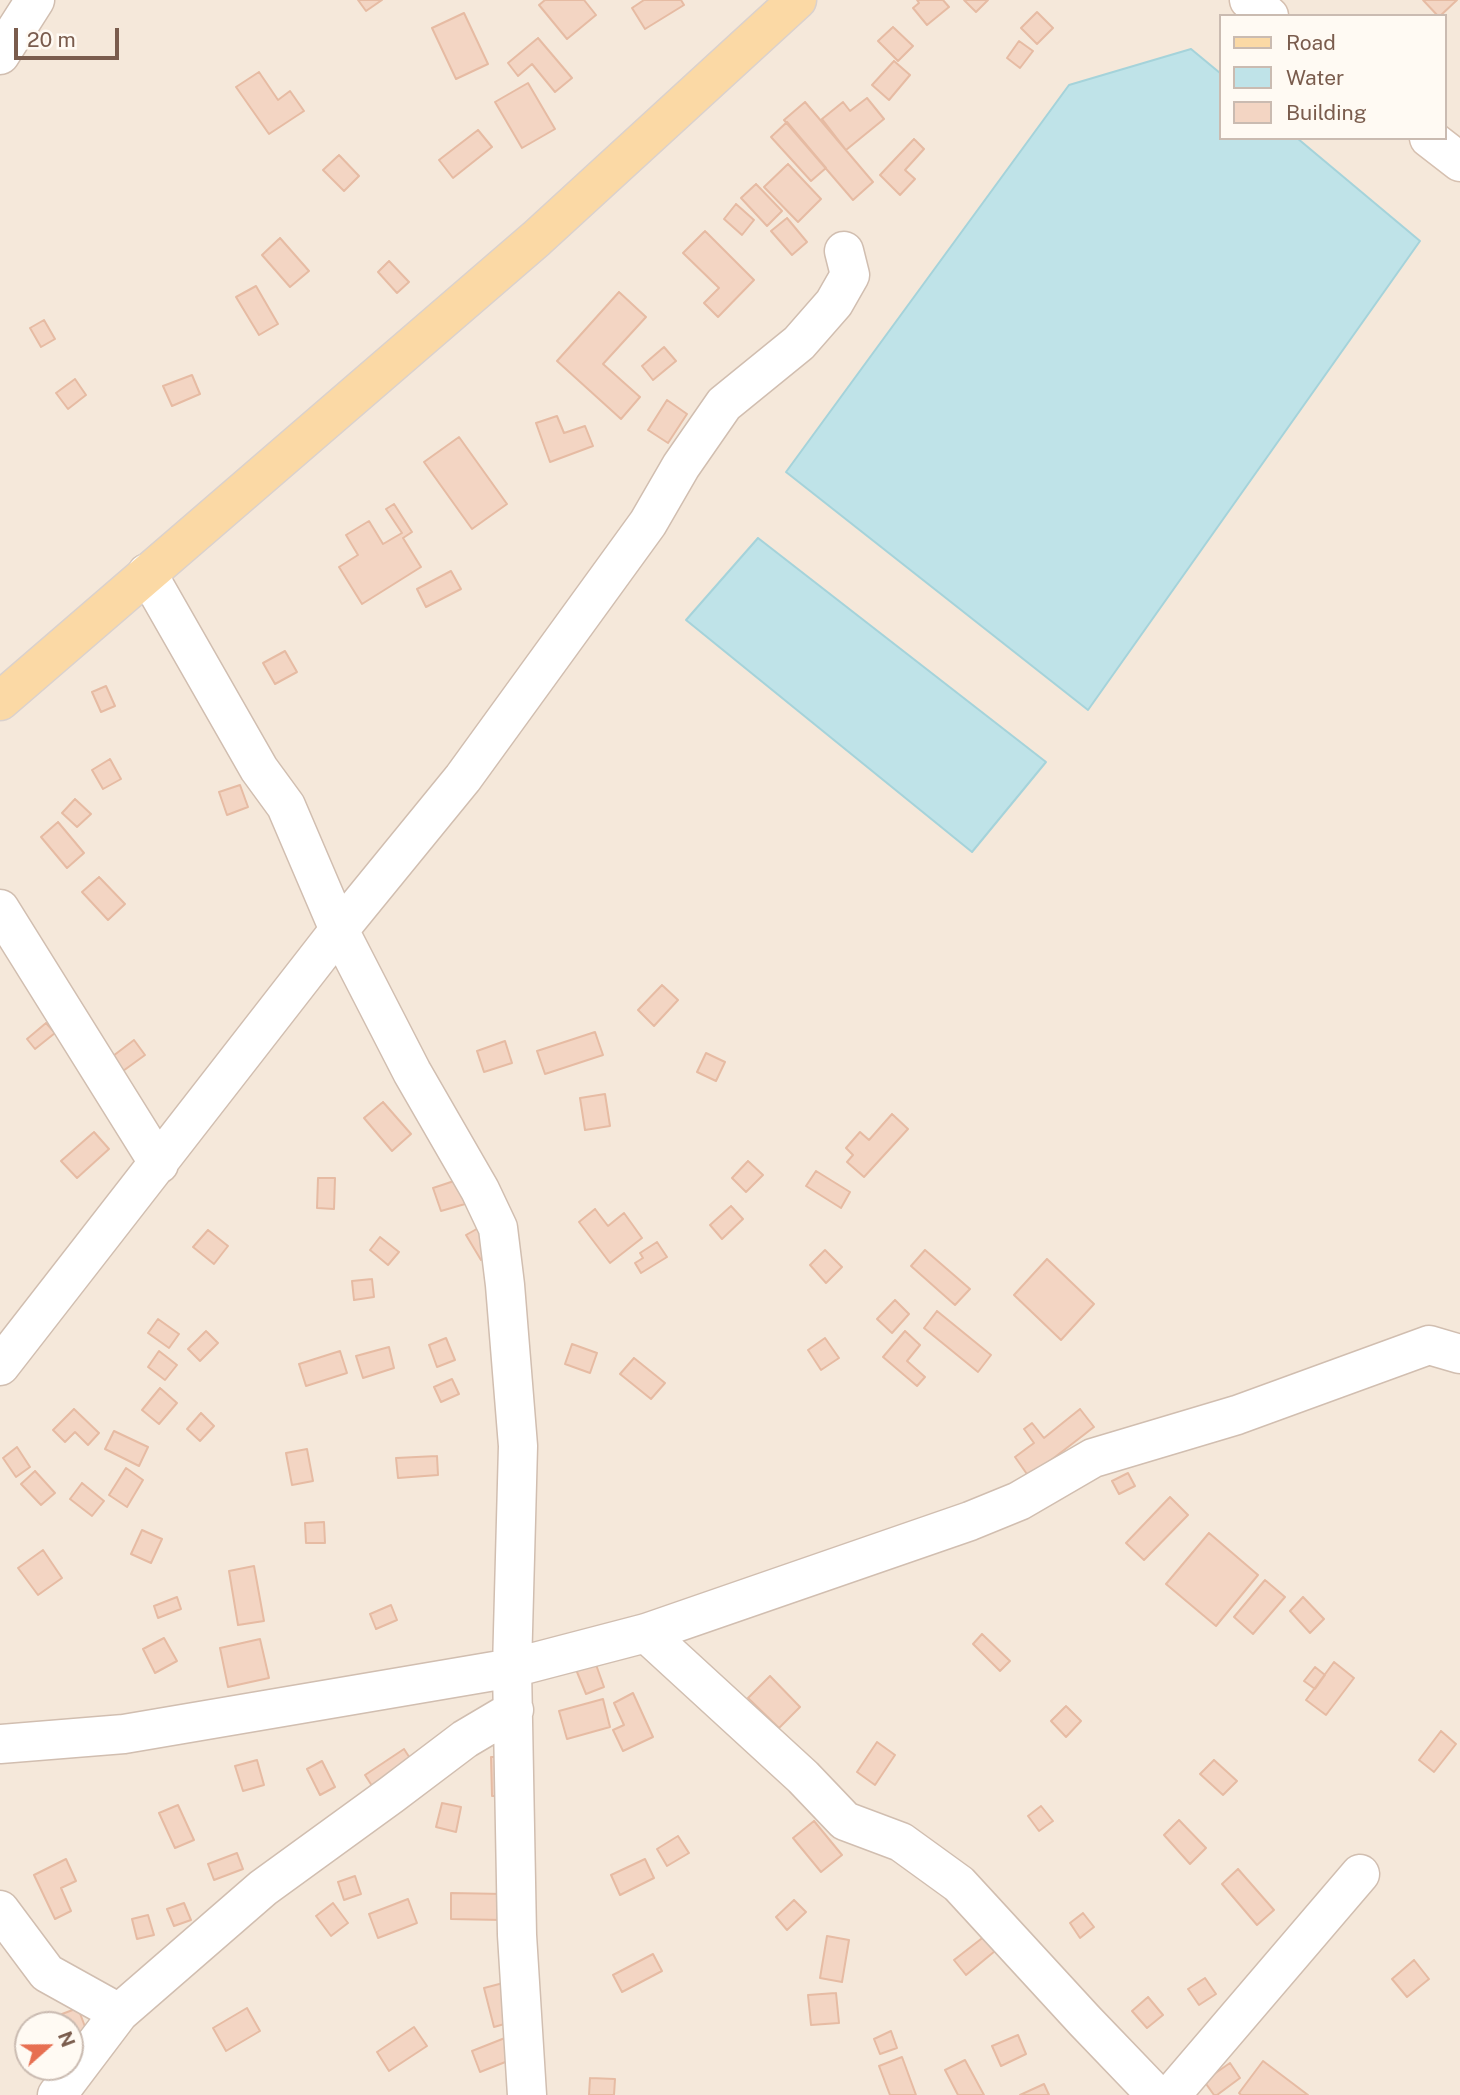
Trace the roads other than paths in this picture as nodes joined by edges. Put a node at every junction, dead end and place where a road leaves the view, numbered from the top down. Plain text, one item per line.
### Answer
1 (35, 0) edge
2 (797, 0) edge
3 (1249, 0) edge
4 (1266, 14) edge
5 (0, 55) edge
6 (1432, 140) edge
7 (1460, 162) edge
8 (845, 251) dead end
9 (147, 573) junction
10 (0, 702) edge
11 (0, 909) edge
12 (338, 930) junction
13 (159, 1164) junction
14 (1460, 1354) edge
15 (0, 1366) edge
16 (646, 1633) junction
17 (512, 1668) junction
18 (514, 1710) junction
19 (0, 1744) edge
20 (1360, 1874) dead end
21 (0, 1910) edge
22 (119, 2013) junction
23 (57, 2095) edge
24 (527, 2095) edge
25 (1156, 2095) edge
26 (1171, 2095) edge

1 - 5 street
2 - 9 main road
3 - 4 street
6 - 7 street
8 - 12 street
9 - 10 main road
9 - 12 street
11 - 13 street
12 - 13 street
12 - 17 street
13 - 15 street
14 - 16 street
16 - 17 street
16 - 25 street
17 - 18 street
17 - 19 street
18 - 22 street
18 - 24 street
20 - 26 street
21 - 22 street
22 - 23 street

